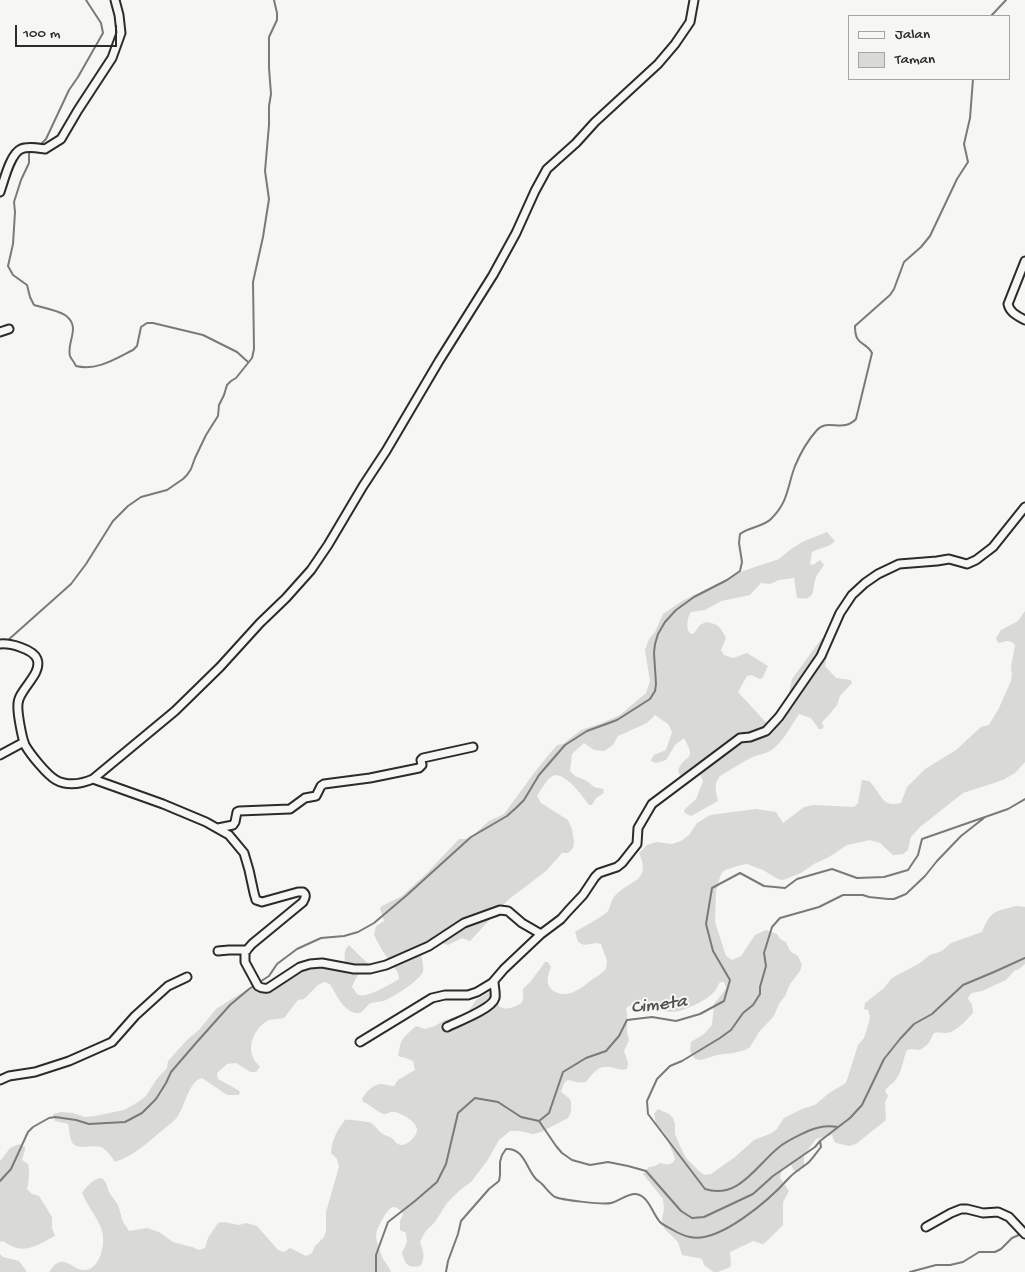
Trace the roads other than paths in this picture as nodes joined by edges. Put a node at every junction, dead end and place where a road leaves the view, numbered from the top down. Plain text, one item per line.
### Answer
1 (115, 0) edge
2 (694, 0) edge
3 (0, 192) edge
4 (1025, 262) edge
5 (1025, 320) edge
6 (8, 329) dead end
7 (0, 332) edge
8 (1025, 507) edge
9 (0, 644) edge
10 (24, 742) junction
11 (473, 747) dead end
12 (0, 754) edge
13 (93, 779) junction
14 (218, 828) junction
15 (541, 934) junction
16 (247, 950) junction
17 (218, 951) dead end
18 (187, 977) dead end
19 (494, 981) junction
20 (447, 1027) dead end
21 (360, 1042) dead end
22 (0, 1080) edge
23 (926, 1227) dead end
24 (1025, 1234) edge

1 - 3 street
2 - 13 street
4 - 5 street
6 - 7 street
8 - 15 street
9 - 10 street
10 - 12 street
10 - 13 street
11 - 14 street
13 - 14 street
14 - 16 street
15 - 16 street
15 - 19 street
16 - 17 street
18 - 22 street
19 - 20 street
19 - 21 street
23 - 24 street

